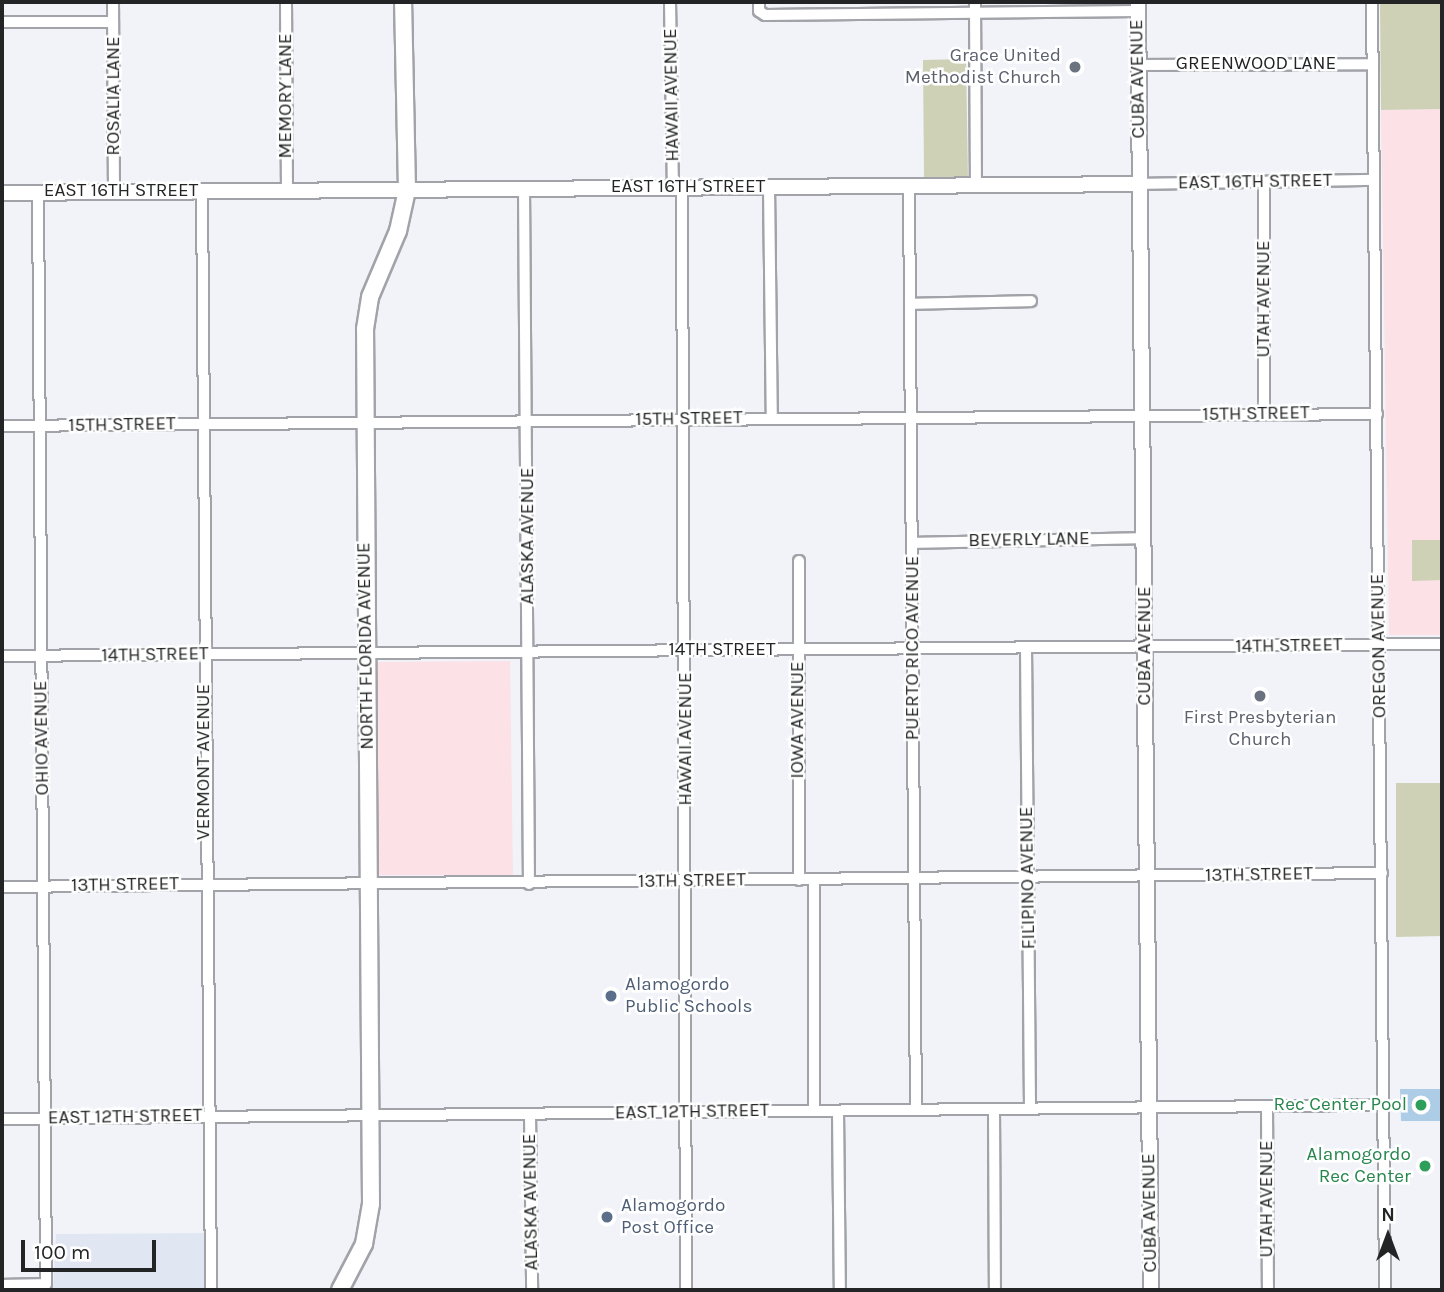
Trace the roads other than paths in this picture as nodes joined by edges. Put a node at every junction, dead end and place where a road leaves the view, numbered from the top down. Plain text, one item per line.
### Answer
1 (113, 2) edge
2 (286, 2) edge
3 (403, 2) edge
4 (670, 2) edge
5 (759, 2) edge
6 (975, 2) edge
7 (1372, 2) edge
8 (1138, 6) edge
9 (976, 14) junction
10 (2, 22) edge
11 (113, 22) junction
12 (1373, 64) junction
13 (1138, 65) junction
14 (1374, 180) junction
15 (1264, 183) junction
16 (1139, 184) junction
17 (976, 185) junction
18 (769, 187) junction
19 (909, 187) junction
20 (524, 188) junction
21 (677, 188) junction
22 (287, 189) junction
23 (114, 191) junction
24 (202, 191) junction
25 (407, 191) junction
26 (38, 192) junction
27 (2, 193) edge
28 (1031, 301) dead end
29 (909, 304) junction
30 (1264, 414) junction
31 (1377, 414) junction
32 (1143, 416) junction
33 (772, 417) junction
34 (911, 418) junction
35 (685, 419) junction
36 (527, 420) junction
37 (364, 422) junction
38 (203, 424) junction
39 (2, 426) edge
40 (41, 426) junction
41 (1144, 538) junction
42 (913, 543) junction
43 (799, 561) dead end
44 (1442, 644) edge
45 (1378, 645) junction
46 (1026, 647) junction
47 (1145, 647) junction
48 (798, 649) junction
49 (913, 649) junction
50 (686, 650) junction
51 (529, 651) junction
52 (365, 653) junction
53 (204, 654) junction
54 (2, 656) edge
55 (41, 656) junction
56 (1382, 873) junction
57 (1147, 877) junction
58 (1028, 878) junction
59 (814, 879) junction
60 (687, 880) junction
61 (799, 880) junction
62 (915, 880) junction
63 (205, 883) junction
64 (529, 884) junction
65 (369, 885) junction
66 (2, 887) edge
67 (44, 887) junction
68 (1381, 1105) junction
69 (1267, 1107) junction
70 (1148, 1108) junction
71 (1030, 1109) junction
72 (916, 1110) junction
73 (814, 1111) junction
74 (838, 1111) junction
75 (994, 1111) junction
76 (684, 1112) junction
77 (372, 1114) junction
78 (210, 1115) junction
79 (530, 1115) junction
80 (46, 1118) junction
81 (2, 1119) edge
82 (2, 1285) edge
83 (211, 1290) edge
84 (340, 1290) edge
85 (532, 1290) edge
86 (686, 1290) edge
87 (840, 1290) edge
88 (995, 1290) edge
89 (1151, 1290) edge
90 (1268, 1290) edge
91 (1385, 1290) edge

1 - 11 street, ROSALIA LANE
2 - 22 street, MEMORY LANE
3 - 25 main road, NORTH FLORIDA AVENUE
4 - 21 street, HAWAII AVENUE
5 - 9 street
6 - 9 street
7 - 12 street, OREGON AVENUE
8 - 9 street
8 - 13 street, CUBA AVENUE
9 - 17 street
10 - 11 street
11 - 23 street, ROSALIA LANE
12 - 13 street, GREENWOOD LANE
12 - 14 street, OREGON AVENUE
13 - 16 street, CUBA AVENUE
14 - 15 street, EAST 16TH STREET
14 - 31 street, OREGON AVENUE
15 - 16 street, EAST 16TH STREET
15 - 30 street, UTAH AVENUE
16 - 17 street, EAST 16TH STREET
16 - 32 street, CUBA AVENUE
17 - 19 street, EAST 16TH STREET
18 - 19 street, EAST 16TH STREET
18 - 21 street, EAST 16TH STREET
18 - 33 street
19 - 29 street, PUERTO RICO AVENUE
20 - 21 street, EAST 16TH STREET
20 - 25 street, EAST 16TH STREET
20 - 36 street, ALASKA AVENUE
21 - 35 street, HAWAII AVENUE
22 - 24 street, EAST 16TH STREET
22 - 25 street, EAST 16TH STREET
23 - 24 street, EAST 16TH STREET
23 - 26 street, EAST 16TH STREET
24 - 38 street, VERMONT AVENUE
25 - 37 main road, NORTH FLORIDA AVENUE
26 - 27 street, EAST 16TH STREET
26 - 40 street, OHIO AVENUE
28 - 29 street
29 - 34 street, PUERTO RICO AVENUE
30 - 31 street, 15TH STREET
30 - 32 street, 15TH STREET
31 - 45 street, OREGON AVENUE
32 - 34 street, 15TH STREET
32 - 41 street, CUBA AVENUE
33 - 34 street, 15TH STREET
33 - 35 street, 15TH STREET
34 - 42 street, PUERTO RICO AVENUE
35 - 36 street, 15TH STREET
35 - 50 street, HAWAII AVENUE
36 - 37 street, 15TH STREET
36 - 51 street, ALASKA AVENUE
37 - 38 street, 15TH STREET
37 - 52 main road, NORTH FLORIDA AVENUE
38 - 40 street, 15TH STREET
38 - 53 street, VERMONT AVENUE
39 - 40 street, 15TH STREET
40 - 55 street, OHIO AVENUE
41 - 42 street, BEVERLY LANE
41 - 47 street, CUBA AVENUE
42 - 49 street, PUERTO RICO AVENUE
43 - 48 street, IOWA AVENUE
44 - 45 street, 14TH STREET
45 - 47 street, 14TH STREET
45 - 56 street, OREGON AVENUE
46 - 47 street, 14TH STREET
46 - 49 street, 14TH STREET
46 - 58 street, FILIPINO AVENUE
47 - 57 street, CUBA AVENUE
48 - 49 street, 14TH STREET
48 - 50 street, 14TH STREET
48 - 61 street, IOWA AVENUE
49 - 62 street, PUERTO RICO AVENUE
50 - 51 street, 14TH STREET
50 - 60 street, HAWAII AVENUE
51 - 52 street, 14TH STREET
51 - 64 street, ALASKA AVENUE
52 - 53 street, 14TH STREET
52 - 65 main road, NORTH FLORIDA AVENUE
53 - 55 street, 14TH STREET
53 - 63 street, VERMONT AVENUE
54 - 55 street, 14TH STREET
55 - 67 street, OHIO AVENUE
56 - 57 street, 13TH STREET
56 - 68 street, OREGON AVENUE
57 - 58 street, 13TH STREET
57 - 70 street, CUBA AVENUE
58 - 62 street, 13TH STREET
58 - 71 street, FILIPINO AVENUE
59 - 61 street, 13TH STREET
59 - 62 street, 13TH STREET
59 - 73 street
60 - 61 street, 13TH STREET
60 - 64 street, 13TH STREET
60 - 76 street, HAWAII AVENUE
62 - 72 street, PUERTO RICO AVENUE
63 - 65 street, 13TH STREET
63 - 67 street, 13TH STREET
63 - 78 street, VERMONT AVENUE
64 - 65 street, 13TH STREET
65 - 77 main road, NORTH FLORIDA AVENUE
66 - 67 street, 13TH STREET
67 - 80 street, OHIO AVENUE
68 - 69 street, EAST 12TH STREET
68 - 91 street, OREGON AVENUE
69 - 70 street, EAST 12TH STREET
69 - 90 street, UTAH AVENUE
70 - 71 street, EAST 12TH STREET
70 - 89 street, CUBA AVENUE
71 - 75 street, EAST 12TH STREET
72 - 74 street, EAST 12TH STREET
72 - 75 street, EAST 12TH STREET
73 - 74 street, EAST 12TH STREET
73 - 76 street, EAST 12TH STREET
74 - 87 street
75 - 88 street
76 - 79 street, EAST 12TH STREET
76 - 86 street, HAWAII AVENUE
77 - 78 street, EAST 12TH STREET
77 - 79 street, EAST 12TH STREET
77 - 84 main road, NORTH FLORIDA AVENUE
78 - 80 street, EAST 12TH STREET
78 - 83 street, VERMONT AVENUE
79 - 85 street, ALASKA AVENUE
80 - 81 street, EAST 12TH STREET
80 - 82 street, OHIO AVENUE

